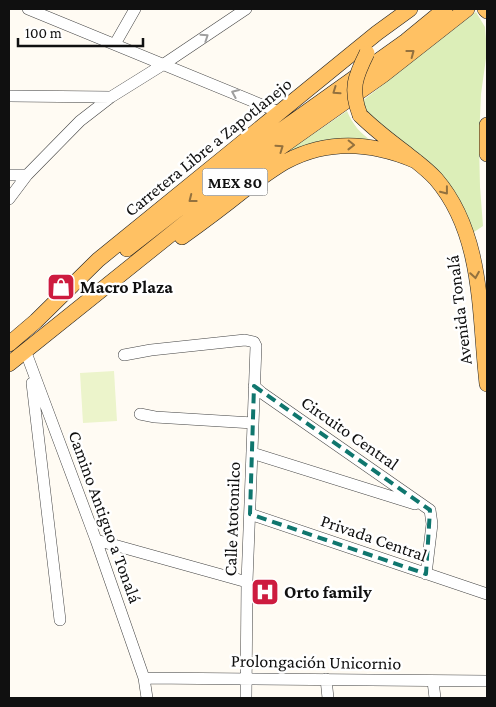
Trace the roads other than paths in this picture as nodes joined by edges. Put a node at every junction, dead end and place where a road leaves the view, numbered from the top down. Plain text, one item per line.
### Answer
1 (28, 9) edge
2 (135, 9) edge
3 (246, 9) edge
4 (410, 9) edge
5 (444, 9) edge
6 (467, 9) edge
7 (378, 34) junction
8 (115, 44) junction
9 (164, 64) junction
10 (9, 96) edge
11 (110, 97) junction
12 (279, 112) junction
13 (487, 125) edge
14 (487, 154) edge
15 (416, 161) junction
16 (9, 175) edge
17 (28, 175) junction
18 (9, 199) edge
19 (36, 321) junction
20 (9, 344) edge
21 (28, 347) junction
22 (124, 355) dead end
23 (9, 364) edge
24 (30, 366) junction
25 (487, 384) edge
26 (254, 386) junction
27 (140, 414) dead end
28 (253, 423) junction
29 (252, 453) junction
30 (427, 508) junction
31 (250, 514) junction
32 (96, 540) junction
33 (426, 574) junction
34 (247, 582) junction
35 (487, 594) edge
36 (60, 620) dead end
37 (144, 678) junction
38 (245, 678) junction
39 (326, 679) junction
40 (433, 681) junction
41 (487, 681) edge
42 (147, 698) edge
43 (246, 698) edge
44 (328, 698) edge
45 (434, 698) edge

1 - 8 street
2 - 8 street
9 -> 3 street
4 - 7 main road, Carretera Libre a Zapotlanejo
5 -> 19 main road, Carretera Libre a Zapotlanejo / MEX 80
21 -> 6 main road, MEX 80
7 - 12 main road, Carretera Libre a Zapotlanejo
7 - 15 main road, Avenida Tonalá, bridge
8 - 9 street
9 - 11 street
12 -> 9 street
10 - 11 street
11 - 17 street
12 - 19 main road, Carretera Libre a Zapotlanejo
13 - 14 main road
21 -> 15 main road
15 -> 25 main road, Avenida Tonalá
16 - 17 street
17 - 18 street
19 - 20 main road, Carretera Libre a Zapotlanejo / MEX 80
21 - 23 main road, MEX 80
21 - 24 street, Camino Antiguo a Tonalá
22 - 26 street, Calle Atotonilco
24 - 32 street, Camino Antiguo a Tonalá
24 - 36 street
26 - 28 street, Calle Atotonilco
26 - 30 street, Circuito Central
27 - 28 street
28 - 29 street, Calle Atotonilco
29 - 30 street, Circuito Central
29 - 31 street, Calle Atotonilco
30 - 33 street
31 - 33 street, Privada Central
31 - 34 street, Calle Atotonilco
32 - 34 street
32 - 37 street, Camino Antiguo a Tonalá
33 - 35 street, Privada Central
34 - 38 street, Calle Atotonilco
37 - 38 street, Prolongación Unicornio
37 - 42 street, Camino Antiguo a Tonalá
38 - 39 street, Prolongación Unicornio
38 - 43 street, Calle Atotonilco
39 - 40 street, Prolongación Unicornio
39 - 44 street
40 - 41 street, Prolongación Unicornio
40 - 45 street

